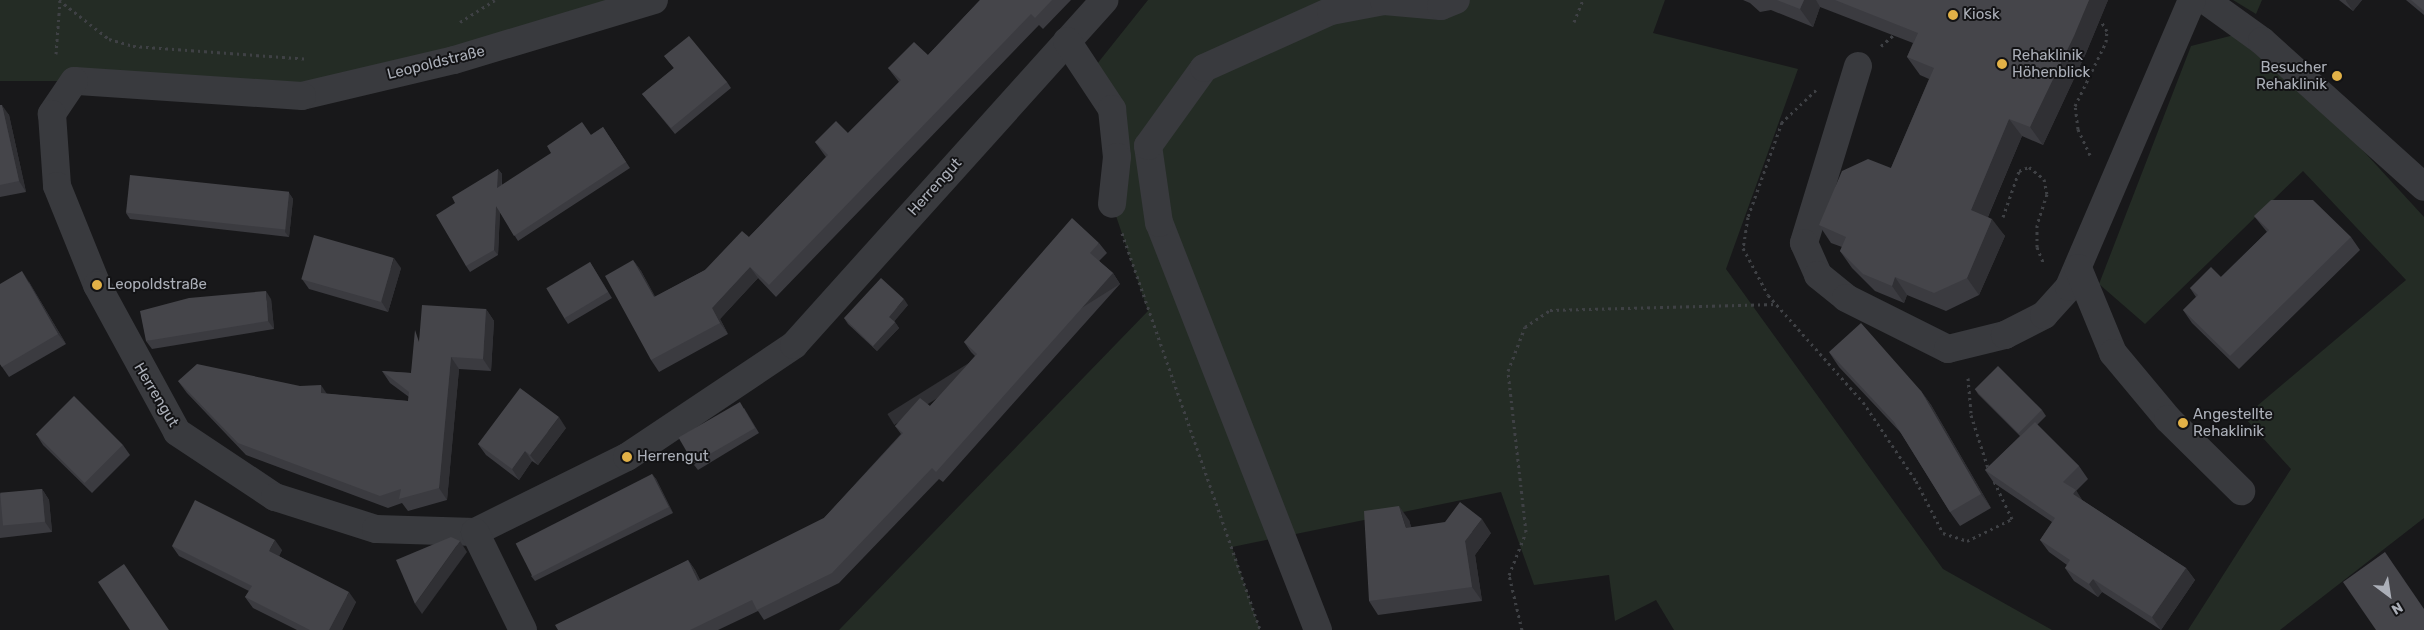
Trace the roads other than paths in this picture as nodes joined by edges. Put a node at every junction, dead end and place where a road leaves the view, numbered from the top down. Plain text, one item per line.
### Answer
1 (654, 0) edge
2 (1105, 0) edge
3 (1456, 0) edge
4 (2192, 0) edge
5 (2205, 0) edge
6 (1067, 41) junction
7 (1858, 66) road end
8 (52, 114) joint
9 (2424, 187) edge
10 (1112, 204) road end
11 (2075, 274) junction
12 (2241, 491) dead end
13 (474, 532) junction
14 (524, 630) edge
15 (1318, 630) edge

1 - 8 street, Leopoldstraße
2 - 6 street, Herrengut
3 - 15 street
4 - 11 street
5 - 9 street
6 - 10 street
6 - 13 street, Herrengut
7 - 11 street
8 - 13 street, Herrengut
11 - 12 street
13 - 14 street

